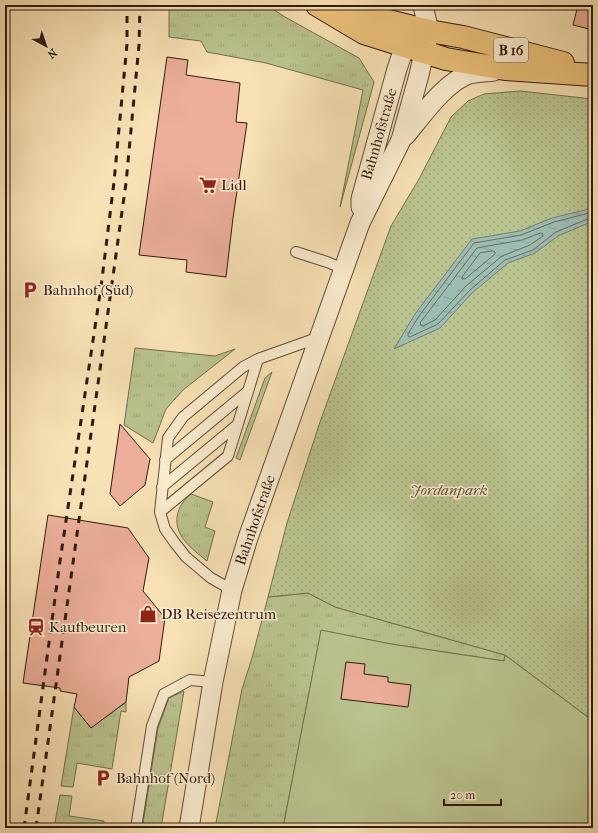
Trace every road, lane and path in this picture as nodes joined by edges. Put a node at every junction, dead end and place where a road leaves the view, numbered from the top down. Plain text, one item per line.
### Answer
1 (317, 5) edge
2 (336, 5) edge
3 (423, 5) edge
4 (417, 39) junction
5 (505, 69) junction
6 (593, 71) edge
7 (593, 75) edge
8 (402, 140) junction
9 (360, 223) junction
10 (296, 252) dead end
11 (344, 269) junction
12 (320, 337) junction
13 (258, 359) junction
14 (248, 391) junction
15 (238, 424) junction
16 (165, 460) junction
17 (162, 487) junction
18 (160, 512) junction
19 (232, 590) junction
20 (213, 682) junction
21 (136, 828) edge
22 (189, 828) edge

1 - 4 main road, B 16
2 - 4 main road, B 16
3 - 4 street, Bahnhofstraße
4 - 5 main road, B 16
4 - 6 main road, B 16
4 - 8 street, Bahnhofstraße
4 - 9 street, Bahnhofstraße
5 - 7 main road, B 16
5 - 8 street, Bahnhofstraße
8 - 9 street, Bahnhofstraße
9 - 11 street, Bahnhofstraße
10 - 11 lane
11 - 12 street, Bahnhofstraße
12 - 13 lane
12 - 19 street, Bahnhofstraße
13 - 14 lane
13 - 16 lane
14 - 15 lane
14 - 16 lane
15 - 17 lane
15 - 18 lane
16 - 17 lane
17 - 18 lane
18 - 19 lane
19 - 20 street, Bahnhofstraße
20 - 21 lane
20 - 22 street, Bahnhofstraße

